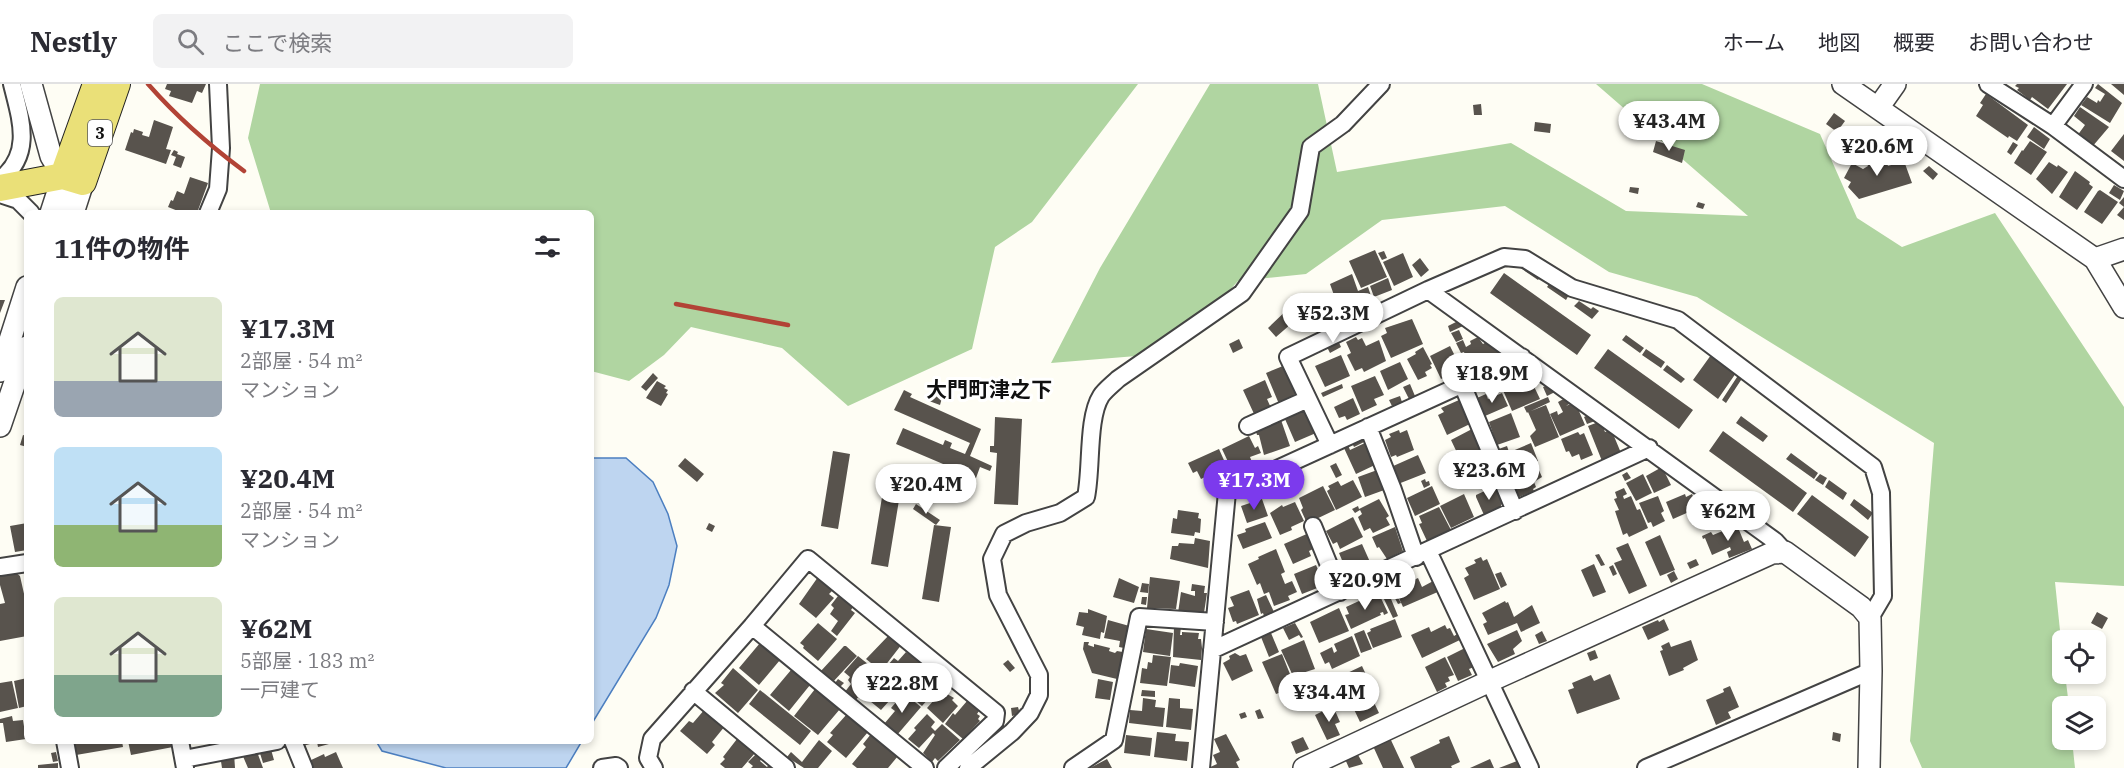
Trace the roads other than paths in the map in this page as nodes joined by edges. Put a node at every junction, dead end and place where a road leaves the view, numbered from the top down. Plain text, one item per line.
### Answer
1 (12, 84) edge
2 (31, 84) edge
3 (96, 84) edge
4 (117, 84) edge
5 (218, 84) edge
6 (1381, 84) edge
7 (1843, 84) edge
8 (1895, 84) edge
9 (1988, 84) edge
10 (2084, 84) edge
11 (1878, 108) junction
12 (2053, 126) junction
13 (2123, 177) edge
14 (73, 179) junction
15 (0, 180) edge
16 (0, 188) edge
17 (0, 194) edge
18 (28, 210) edge
19 (53, 210) edge
20 (73, 210) edge
21 (209, 210) edge
22 (2124, 249) edge
23 (2095, 260) junction
24 (1428, 290) junction
25 (24, 296) edge
26 (2124, 307) edge
27 (24, 356) edge
28 (1522, 357) junction
29 (0, 371) edge
30 (1461, 384) junction
31 (1308, 399) junction
32 (0, 426) edge
33 (1248, 426) dead end
34 (1368, 427) junction
35 (1330, 445) junction
36 (1649, 448) junction
37 (1515, 511) junction
38 (1313, 526) dead end
39 (1785, 552) junction
40 (1422, 554) junction
41 (24, 563) edge
42 (0, 567) edge
43 (1340, 592) junction
44 (1869, 618) junction
45 (1215, 622) junction
46 (752, 626) junction
47 (1212, 650) junction
48 (1871, 671) junction
49 (1490, 681) junction
50 (693, 691) junction
51 (66, 744) edge
52 (181, 744) edge
53 (265, 744) edge
54 (293, 744) edge
55 (184, 764) edge
56 (70, 768) edge
57 (304, 768) edge
58 (602, 768) edge
59 (619, 768) edge
60 (654, 768) edge
61 (786, 768) edge
62 (925, 768) edge
63 (946, 768) edge
64 (968, 768) edge
65 (1073, 768) edge
66 (1201, 768) edge
67 (1304, 768) edge
68 (1530, 768) edge
69 (1646, 768) edge
70 (1869, 768) edge

1 - 15 street
2 - 14 street
3 - 14 main road, 3
4 - 14 main road, 3
5 - 21 street
6 - 64 street
7 - 11 street
8 - 11 street
9 - 12 street
10 - 12 street
11 - 23 street
12 - 13 street
14 - 16 main road
14 - 19 street
14 - 20 street
17 - 18 street
22 - 23 street
23 - 26 street
24 - 28 street
24 - 31 street
24 - 44 street
25 - 29 street
27 - 32 street
28 - 30 street
28 - 36 street
30 - 34 street
30 - 37 street
31 - 33 street
31 - 35 street
34 - 35 street
34 - 40 street
35 - 45 street
36 - 37 street
36 - 39 street
37 - 40 street
38 - 43 street
39 - 44 street
39 - 49 street
40 - 43 street
40 - 49 street
41 - 42 street
43 - 47 street
44 - 48 street
45 - 47 street
45 - 65 street
46 - 50 street
46 - 62 street
46 - 63 street
47 - 66 street
48 - 69 street
48 - 70 street
49 - 67 street
49 - 68 street
50 - 60 street
50 - 61 street
51 - 56 street
52 - 55 street
53 - 55 street
54 - 57 street
58 - 59 street

